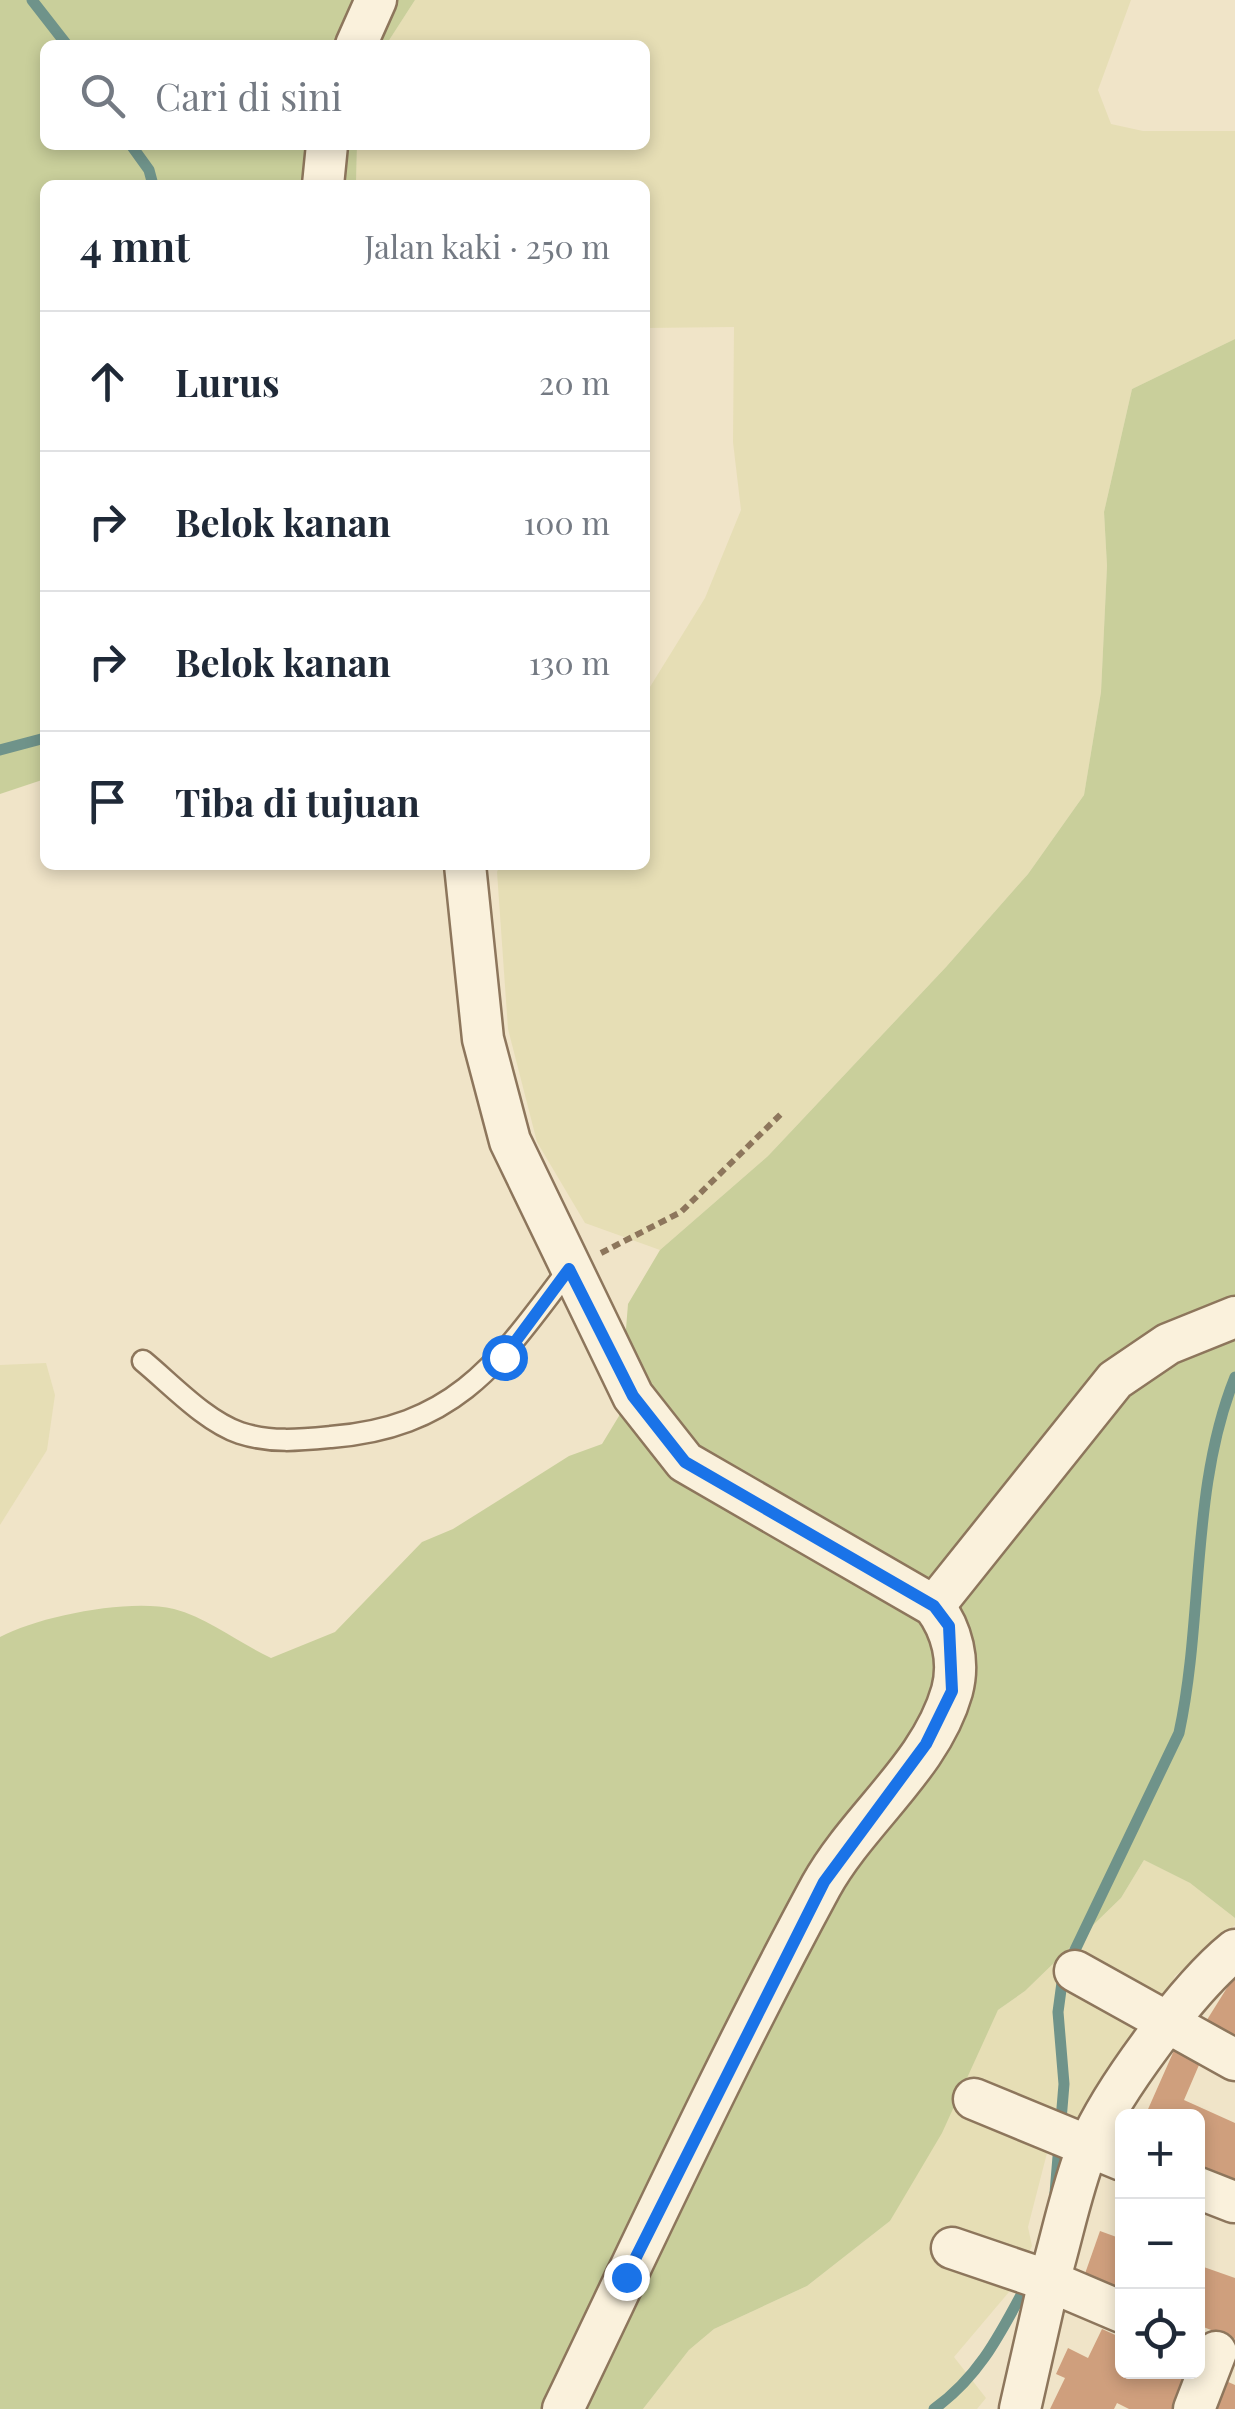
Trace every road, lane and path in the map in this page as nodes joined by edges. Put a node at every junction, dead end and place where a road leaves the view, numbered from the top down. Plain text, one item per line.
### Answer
1 (376, 0) edge
2 (358, 40) edge
3 (326, 150) edge
4 (324, 180) edge
5 (466, 870) edge
6 (781, 1114) dead end
7 (569, 1269) junction
8 (1235, 1317) edge
9 (142, 1361) dead end
10 (934, 1606) junction
11 (1235, 1950) edge
12 (1074, 1971) dead end
13 (1169, 2024) junction
14 (1235, 2060) edge
15 (974, 2099) dead end
16 (1082, 2144) edge
17 (1205, 2191) edge
18 (1234, 2202) edge
19 (952, 2248) dead end
20 (1037, 2277) junction
21 (1115, 2309) edge
22 (1216, 2352) edge
23 (563, 2409) edge
24 (1020, 2409) edge
25 (1194, 2409) edge

1 - 2 street
3 - 4 street
5 - 7 street
6 - 7 path
7 - 9 lane
7 - 10 street
8 - 10 street
10 - 23 street
11 - 13 street
12 - 13 street
13 - 14 street
13 - 16 street
15 - 16 street
16 - 20 street
17 - 18 street
19 - 20 street
20 - 21 street
20 - 24 street
22 - 25 street

